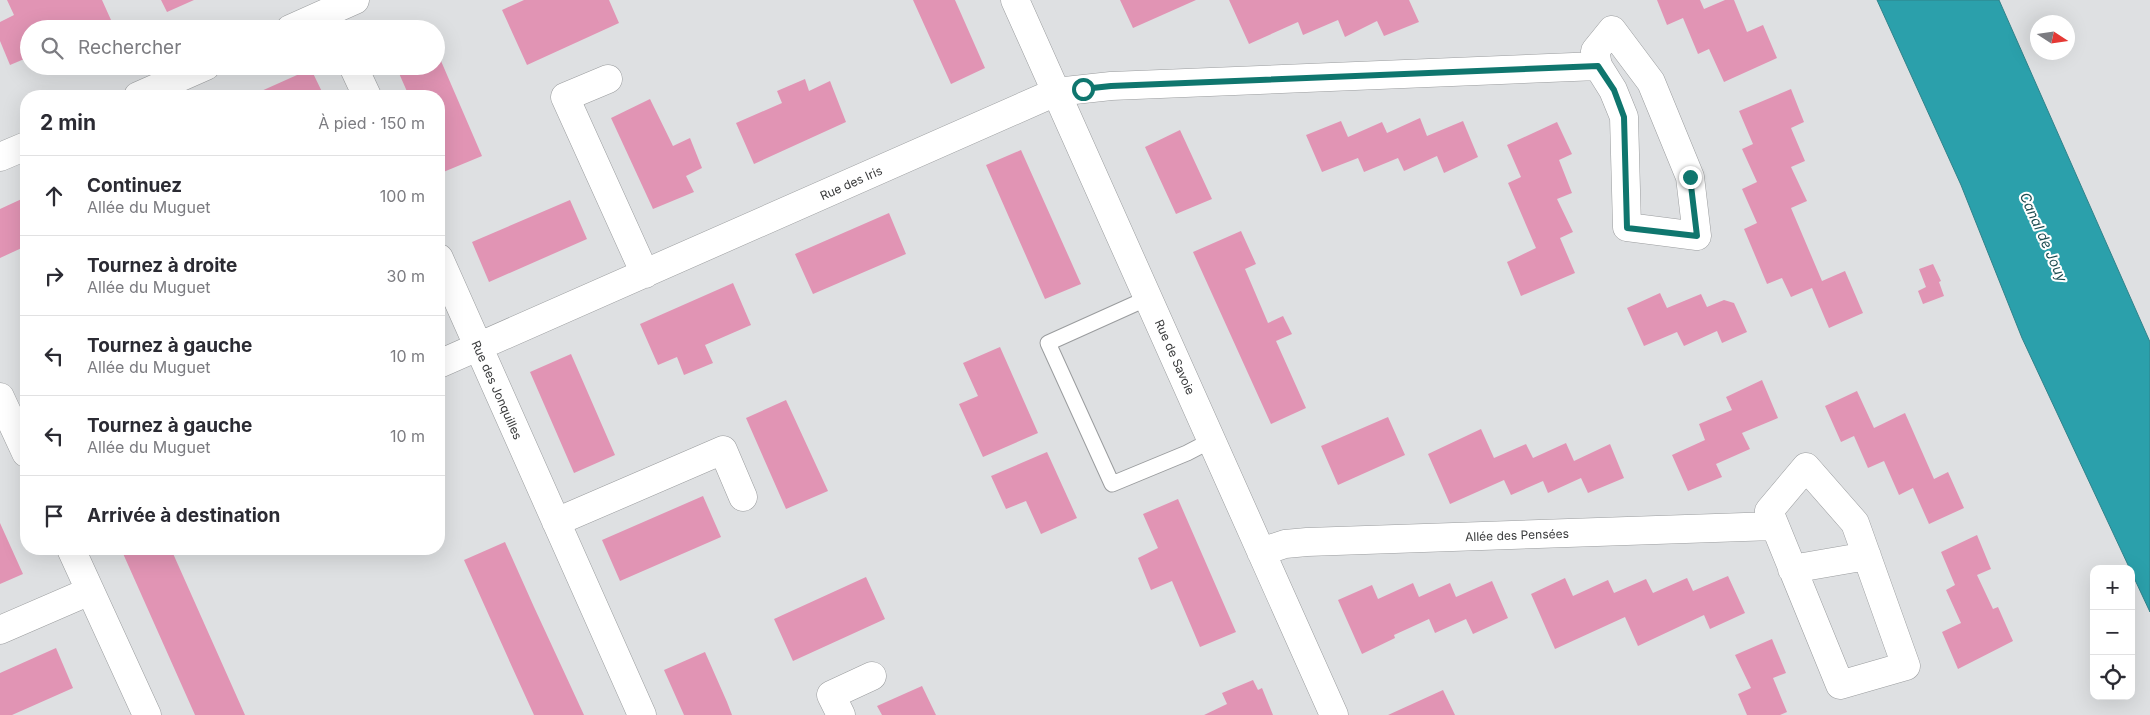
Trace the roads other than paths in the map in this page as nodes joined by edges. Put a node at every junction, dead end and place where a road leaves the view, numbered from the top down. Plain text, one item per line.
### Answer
1 (355, 0) edge
2 (1015, 0) edge
3 (333, 20) edge
4 (1598, 66) junction
5 (186, 75) edge
6 (357, 75) edge
7 (608, 79) dead end
8 (152, 90) edge
9 (364, 90) edge
10 (1056, 92) junction
11 (20, 149) edge
12 (0, 158) edge
13 (445, 272) edge
14 (645, 274) junction
15 (1148, 298) junction
16 (478, 347) junction
17 (445, 361) edge
18 (0, 397) edge
19 (20, 440) edge
20 (1212, 440) junction
21 (743, 497) dead end
22 (556, 522) junction
23 (1774, 526) junction
24 (1261, 552) junction
25 (74, 555) edge
26 (1866, 556) junction
27 (1792, 569) junction
28 (90, 591) junction
29 (0, 630) edge
30 (872, 676) dead end
31 (147, 715) edge
32 (642, 715) edge
33 (841, 715) edge
34 (1334, 715) edge

1 - 3 street
2 - 10 street, Rue de Savoie
4 - 4 street
4 - 10 street, Rue des Iris
5 - 8 street
6 - 9 street
7 - 14 street
10 - 14 street, Rue des Iris
10 - 15 street, Rue de Savoie
11 - 12 street
13 - 16 street, Rue des Jonquilles
14 - 16 street, Rue des Iris
15 - 20 street, Rue de Savoie
15 - 20 lane
16 - 17 street, Rue des Iris
16 - 22 street, Rue des Jonquilles
18 - 19 street
20 - 24 street, Rue de Savoie
21 - 22 street
22 - 32 street, Rue des Jonquilles
23 - 24 street, Allée des Pensées
23 - 26 street
23 - 27 street
24 - 34 street, Rue de Savoie
25 - 28 street
26 - 27 street
26 - 27 street
28 - 29 street
28 - 31 street
30 - 33 street

